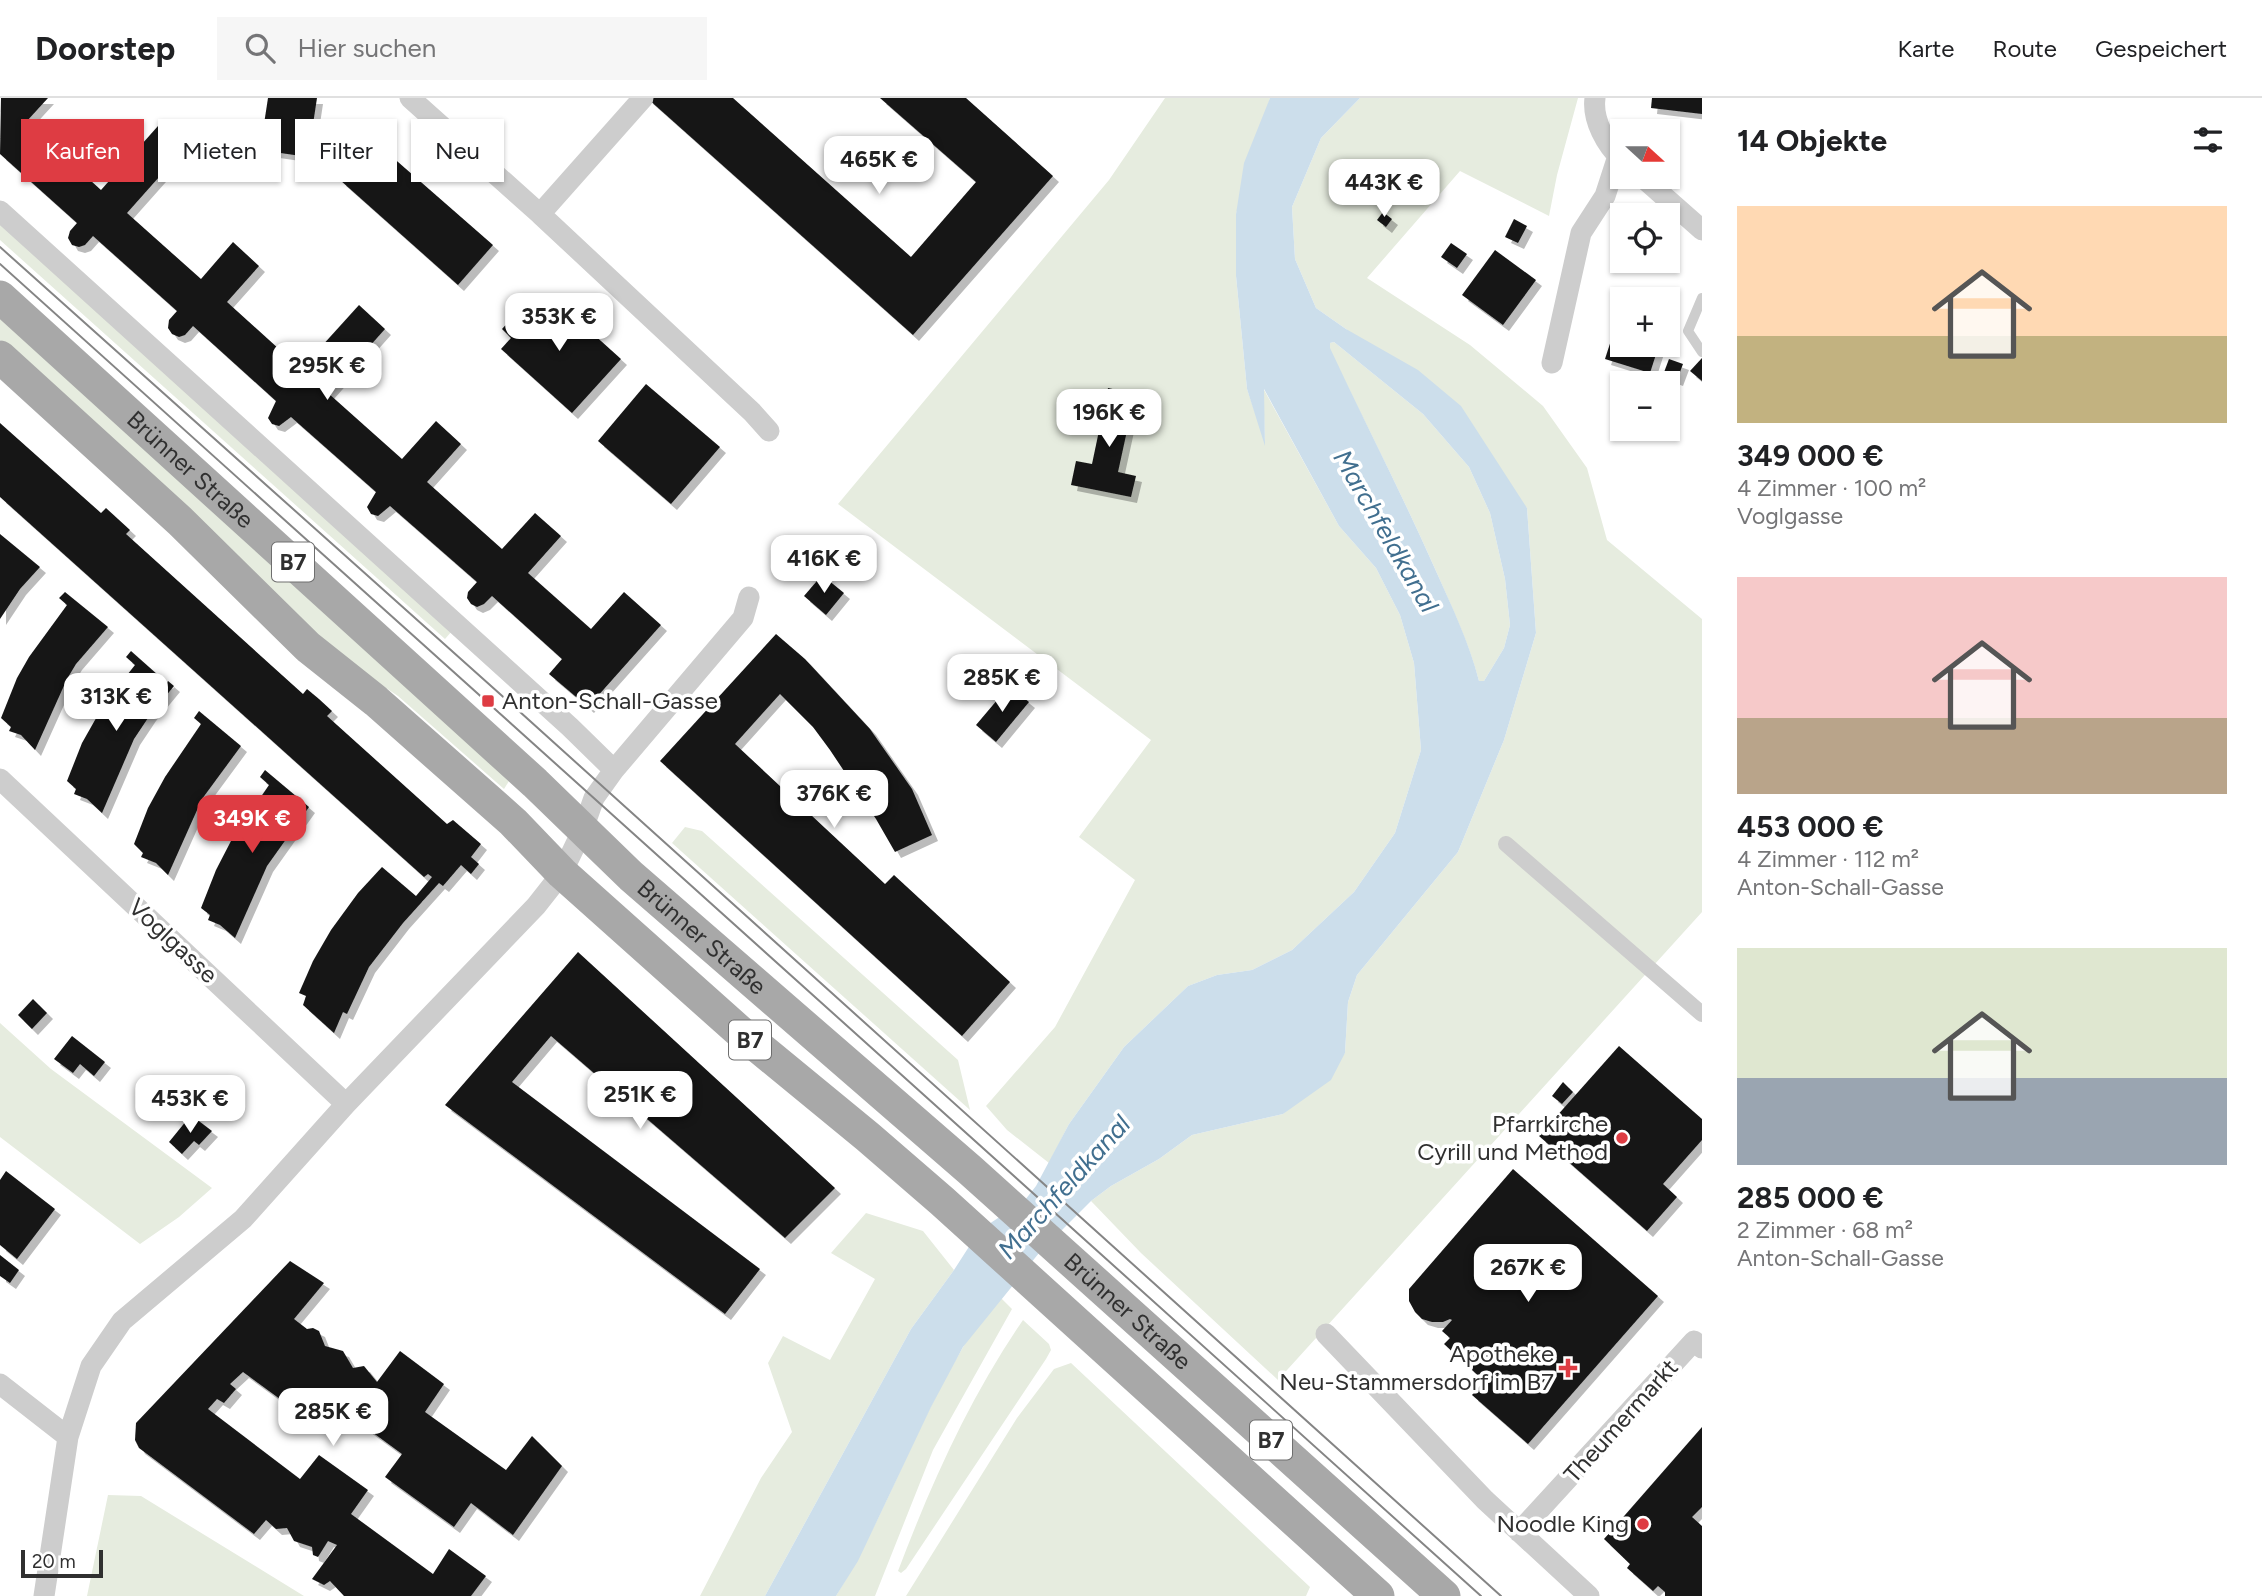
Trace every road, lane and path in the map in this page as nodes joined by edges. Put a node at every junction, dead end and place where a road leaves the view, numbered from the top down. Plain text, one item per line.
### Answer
1 (410, 98) edge
2 (643, 98) edge
3 (1595, 98) edge
4 (1610, 144) edge
5 (1610, 183) edge
6 (1656, 189) edge
7 (0, 211) edge
8 (540, 214) junction
9 (1702, 230) edge
10 (0, 297) edge
11 (1702, 298) edge
12 (1702, 352) edge
13 (0, 357) edge
14 (1552, 363) dead end
15 (769, 431) dead end
16 (749, 597) dead end
17 (614, 770) junction
18 (0, 779) edge
19 (583, 829) junction
20 (1506, 844) dead end
21 (562, 873) junction
22 (1702, 1014) edge
23 (346, 1104) junction
24 (1326, 1334) dead end
25 (1698, 1344) edge
26 (0, 1384) edge
27 (68, 1437) junction
28 (1519, 1532) junction
29 (44, 1596) edge
30 (1378, 1596) edge
31 (1444, 1596) edge
32 (1590, 1596) edge

1 - 8 street
2 - 8 street
3 - 4 street
5 - 14 street
6 - 9 street
7 - 17 street
8 - 15 street
10 - 19 main road, Brünner Straße / B7
11 - 12 lane
13 - 21 main road, Brünner Straße / B7
16 - 17 street
17 - 19 street
18 - 23 street, Voglgasse
19 - 21 street
19 - 31 main road, Brünner Straße / B7
20 - 22 street
21 - 23 street
21 - 30 main road, Brünner Straße / B7
23 - 27 street
24 - 28 street
25 - 28 street, Theumermarkt
26 - 27 street
27 - 29 street
28 - 32 street

